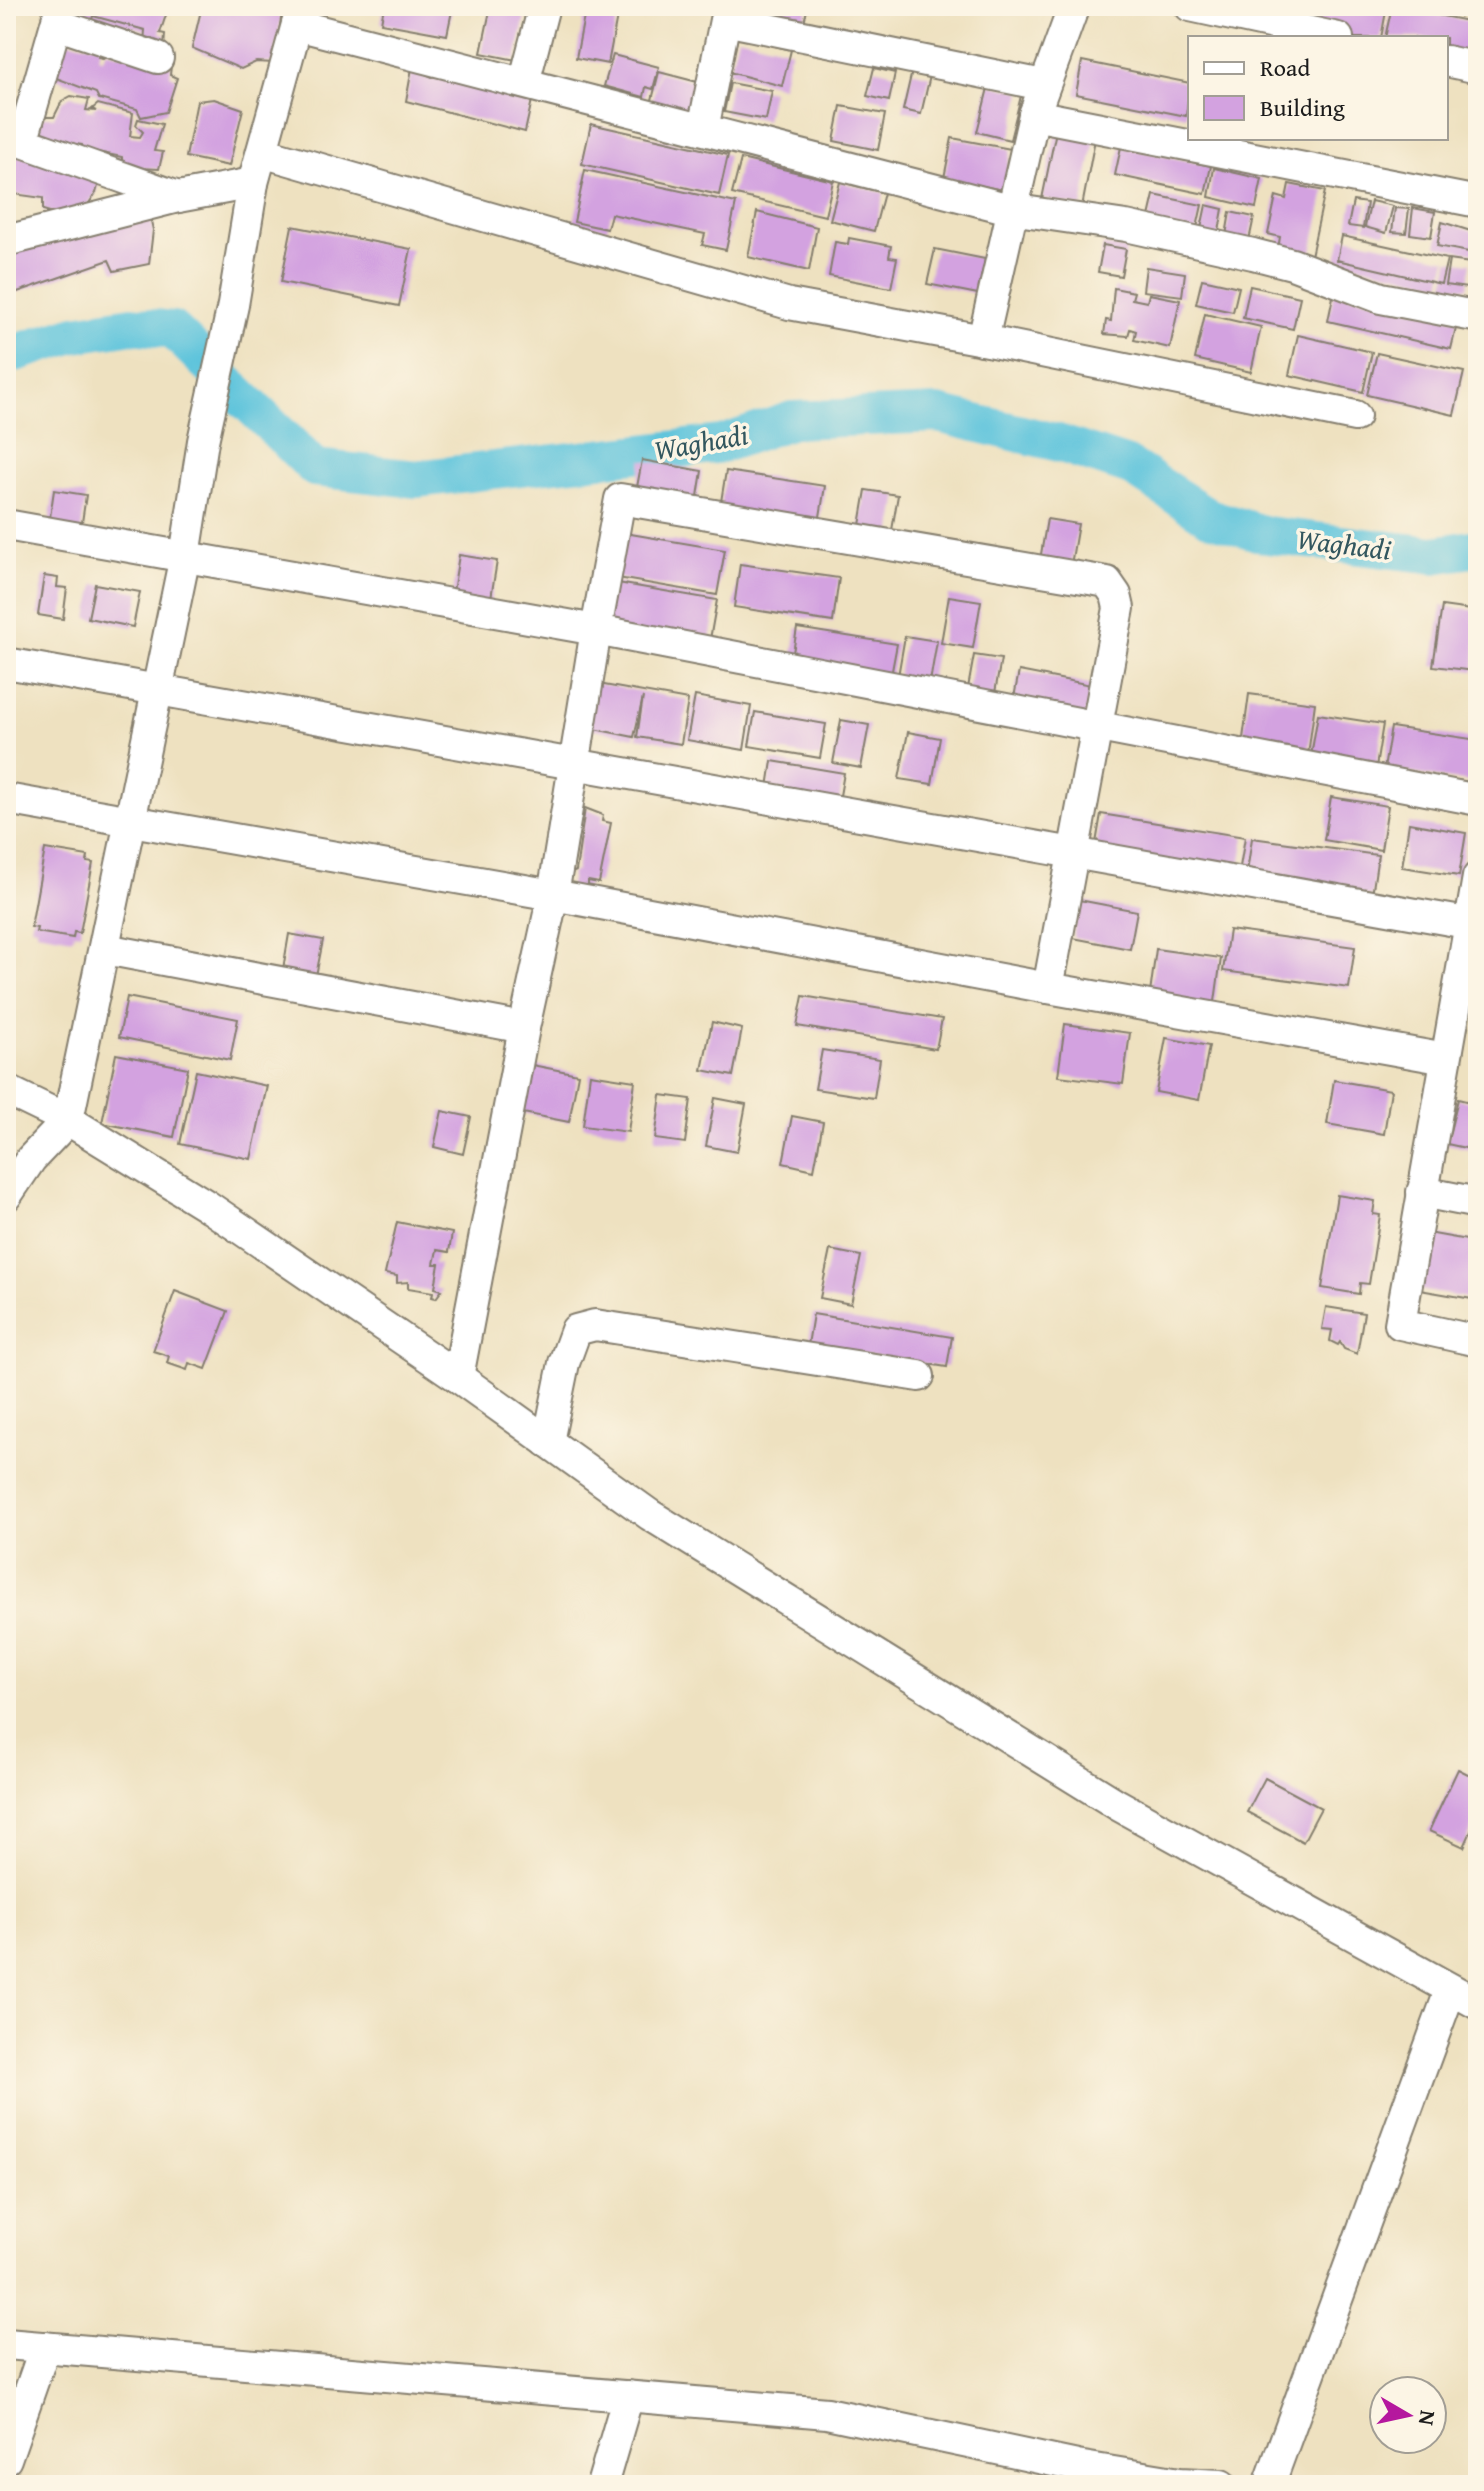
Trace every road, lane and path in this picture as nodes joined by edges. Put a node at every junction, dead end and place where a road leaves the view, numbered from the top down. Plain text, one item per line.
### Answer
1 (544, 6) edge
2 (1074, 6) edge
3 (1190, 6) edge
4 (58, 15) edge
5 (300, 16) edge
6 (1329, 36) edge
7 (158, 58) dead end
8 (1448, 61) edge
9 (1478, 68) edge
10 (524, 83) junction
11 (1043, 85) junction
12 (1034, 115) junction
13 (703, 129) junction
14 (14, 139) edge
15 (262, 152) junction
16 (253, 183) junction
17 (178, 197) junction
18 (1478, 202) edge
19 (1010, 209) junction
20 (6, 241) edge
21 (1474, 316) dead end
22 (983, 340) junction
23 (1355, 416) dead end
24 (6, 525) edge
25 (185, 556) junction
26 (596, 630) junction
27 (6, 663) edge
28 (158, 691) junction
29 (1096, 725) junction
30 (573, 762) junction
31 (6, 799) edge
32 (1478, 800) edge
33 (132, 821) junction
34 (1072, 855) junction
35 (1478, 877) edge
36 (553, 895) junction
37 (1474, 925) edge
38 (105, 949) junction
39 (1048, 988) junction
40 (524, 1028) junction
41 (1446, 1059) junction
42 (6, 1090) edge
43 (68, 1120) junction
44 (1422, 1192) junction
45 (6, 1196) edge
46 (1478, 1203) edge
47 (1478, 1341) edge
48 (919, 1376) dead end
49 (458, 1377) junction
50 (548, 1442) junction
51 (1450, 1991) junction
52 (1478, 2004) edge
53 (6, 2344) edge
54 (45, 2347) junction
55 (628, 2396) junction
56 (6, 2459) edge
57 (1073, 2475) edge
58 (602, 2485) edge
59 (1221, 2485) edge
60 (1269, 2485) edge

1 - 10 street
2 - 11 street
3 - 6 street
4 - 7 street
4 - 14 street
5 - 10 street
5 - 15 street
8 - 9 street
10 - 13 street
11 - 12 street
11 - 13 street
12 - 18 street
12 - 19 street
13 - 19 street
14 - 17 street
15 - 16 street
15 - 22 street
16 - 17 street
16 - 25 street
17 - 20 street
19 - 21 street
19 - 22 street
22 - 23 street
24 - 25 street
25 - 26 street
25 - 28 street
26 - 29 street
26 - 29 street
26 - 30 street
27 - 28 street
28 - 30 street
28 - 33 street
29 - 32 street
29 - 34 street
30 - 34 street
30 - 36 street
31 - 33 street
33 - 36 street
33 - 38 street
34 - 37 street
34 - 39 street
35 - 37 street
36 - 39 street
36 - 40 street
37 - 41 street
38 - 40 street
38 - 43 street
39 - 41 street
40 - 49 street
41 - 44 street
42 - 43 street
43 - 45 street
43 - 49 street
44 - 46 street
44 - 47 street
48 - 50 street
49 - 50 street
50 - 51 street
51 - 52 street
51 - 60 street
53 - 54 street
54 - 55 street
54 - 56 street
55 - 57 street
55 - 58 street
57 - 59 street

